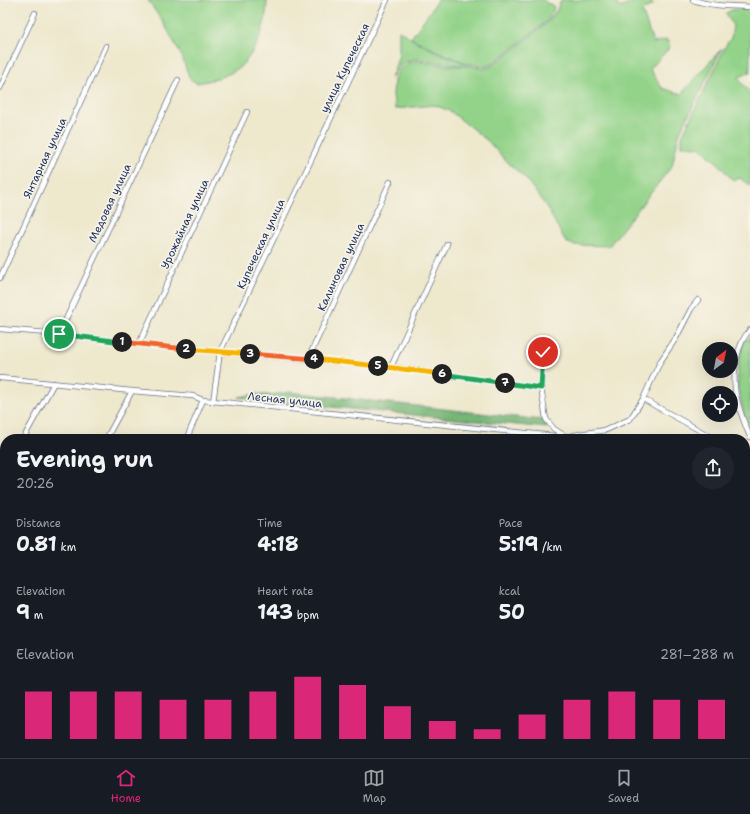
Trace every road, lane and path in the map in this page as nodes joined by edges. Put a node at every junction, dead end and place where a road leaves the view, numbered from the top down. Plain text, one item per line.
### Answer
1 (387, 0) edge
2 (693, 0) edge
3 (750, 7) edge
4 (34, 13) dead end
5 (106, 46) dead end
6 (178, 80) dead end
7 (0, 88) edge
8 (247, 112) dead end
9 (319, 143) joint
10 (390, 182) dead end
11 (447, 244) dead end
12 (0, 278) edge
13 (698, 300) dead end
14 (0, 329) edge
15 (750, 330) edge
16 (59, 334) junction
17 (139, 344) junction
18 (220, 352) junction
19 (543, 352) dead end
20 (308, 359) junction
21 (391, 367) junction
22 (0, 378) edge
23 (54, 383) junction
24 (541, 388) junction
25 (132, 391) junction
26 (643, 398) junction
27 (203, 400) junction
28 (213, 402) junction
29 (188, 433) edge
30 (26, 434) edge
31 (109, 434) edge
32 (527, 434) edge
33 (561, 434) edge
34 (581, 434) edge
35 (706, 434) edge
36 (749, 434) edge

1 - 9 street, улица Купеческая
2 - 3 street
4 - 7 street
5 - 12 street, Янтарная улица
6 - 16 street, Медовая улица
8 - 17 street, Урожайная улица
9 - 18 street, Купеческая улица
10 - 20 street, Калиновая улица
11 - 21 street
13 - 26 street, Лесная улица
14 - 16 street
15 - 36 street
16 - 17 street
17 - 18 street
18 - 20 street
18 - 28 street, Купеческая улица
19 - 24 street
20 - 21 street
21 - 24 street
22 - 23 street, Лесная улица
23 - 25 street, Лесная улица
23 - 30 street
24 - 33 street
25 - 27 street, Лесная улица
25 - 31 street
26 - 34 street, Лесная улица
26 - 35 street
27 - 28 street, Лесная улица
27 - 29 street
28 - 32 street, Лесная улица

